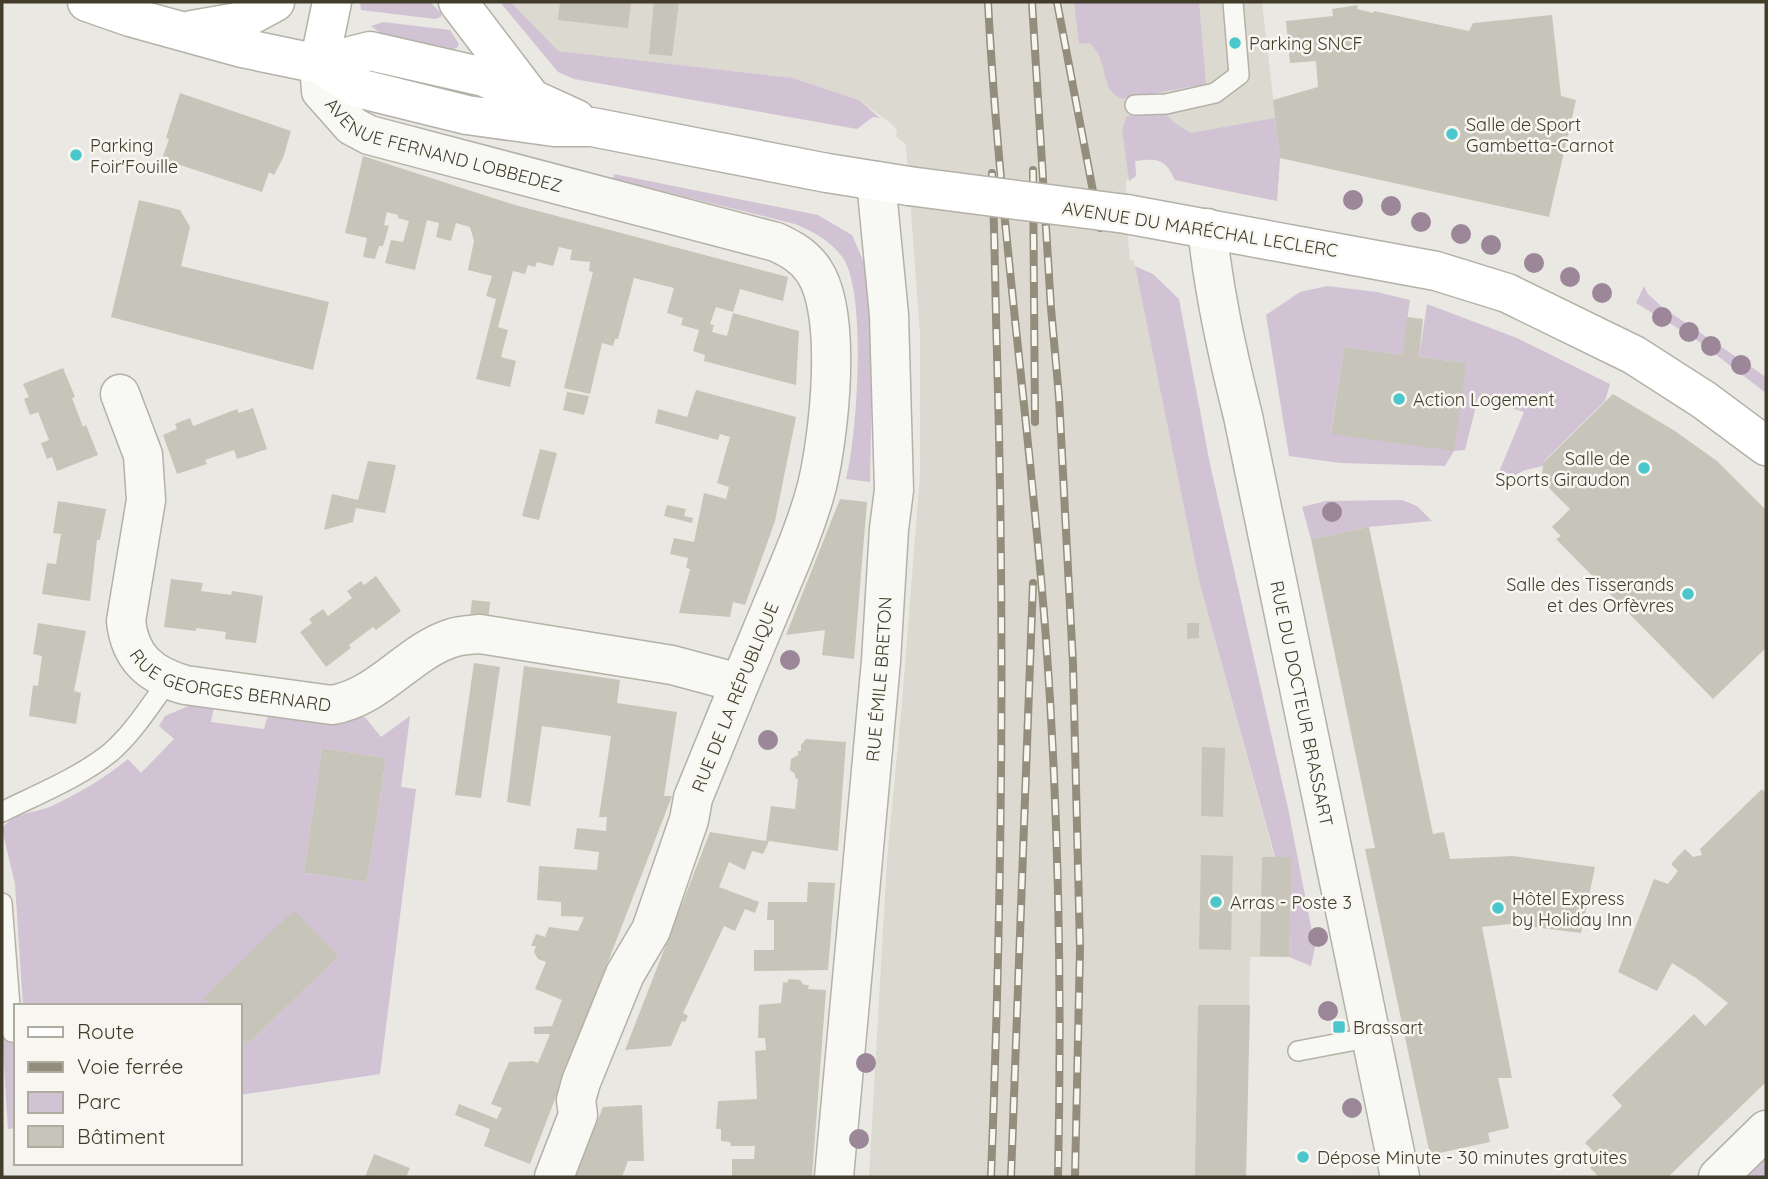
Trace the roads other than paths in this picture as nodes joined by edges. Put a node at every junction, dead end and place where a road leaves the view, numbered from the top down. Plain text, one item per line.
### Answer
1 (87, 2) edge
2 (275, 2) edge
3 (332, 2) edge
4 (458, 2) edge
5 (1233, 2) edge
6 (185, 32) junction
7 (319, 64) junction
8 (530, 96) junction
9 (1135, 105) dead end
10 (592, 127) junction
11 (893, 183) junction
12 (1207, 228) junction
13 (793, 250) joint
14 (120, 394) dead end
15 (1766, 446) edge
16 (169, 680) junction
17 (739, 683) junction
18 (2, 813) edge
19 (2, 903) edge
20 (12, 1032) dead end
21 (1372, 1037) junction
22 (1298, 1051) dead end
23 (1766, 1130) edge
24 (554, 1177) edge
25 (834, 1177) edge
26 (1400, 1177) edge
27 (1718, 1177) edge

1 - 6 main road, AVENUE FERNAND LOBBEDEZ
2 - 6 main road
3 - 7 main road
4 - 8 main road
5 - 9 lane
6 - 7 main road, AVENUE FERNAND LOBBEDEZ
7 - 8 main road, AVENUE DU MARÉCHAL LECLERC
7 - 10 main road, AVENUE DU MARÉCHAL LECLERC
7 - 13 street, AVENUE FERNAND LOBBEDEZ
8 - 10 main road, AVENUE DU MARÉCHAL LECLERC
10 - 11 main road, AVENUE DU MARÉCHAL LECLERC
11 - 12 main road, AVENUE DU MARÉCHAL LECLERC, bridge
11 - 25 street, RUE ÉMILE BRETON
12 - 15 main road, AVENUE DU MARÉCHAL LECLERC
12 - 21 street, RUE DU DOCTEUR BRASSART
13 - 17 street, RUE DE LA RÉPUBLIQUE
14 - 16 street, RUE GEORGES BERNARD
16 - 17 street, RUE GEORGES BERNARD
16 - 18 lane
17 - 24 street, RUE DE LA RÉPUBLIQUE
19 - 20 lane
21 - 22 lane
21 - 26 street, RUE DU DOCTEUR BRASSART
23 - 27 street

